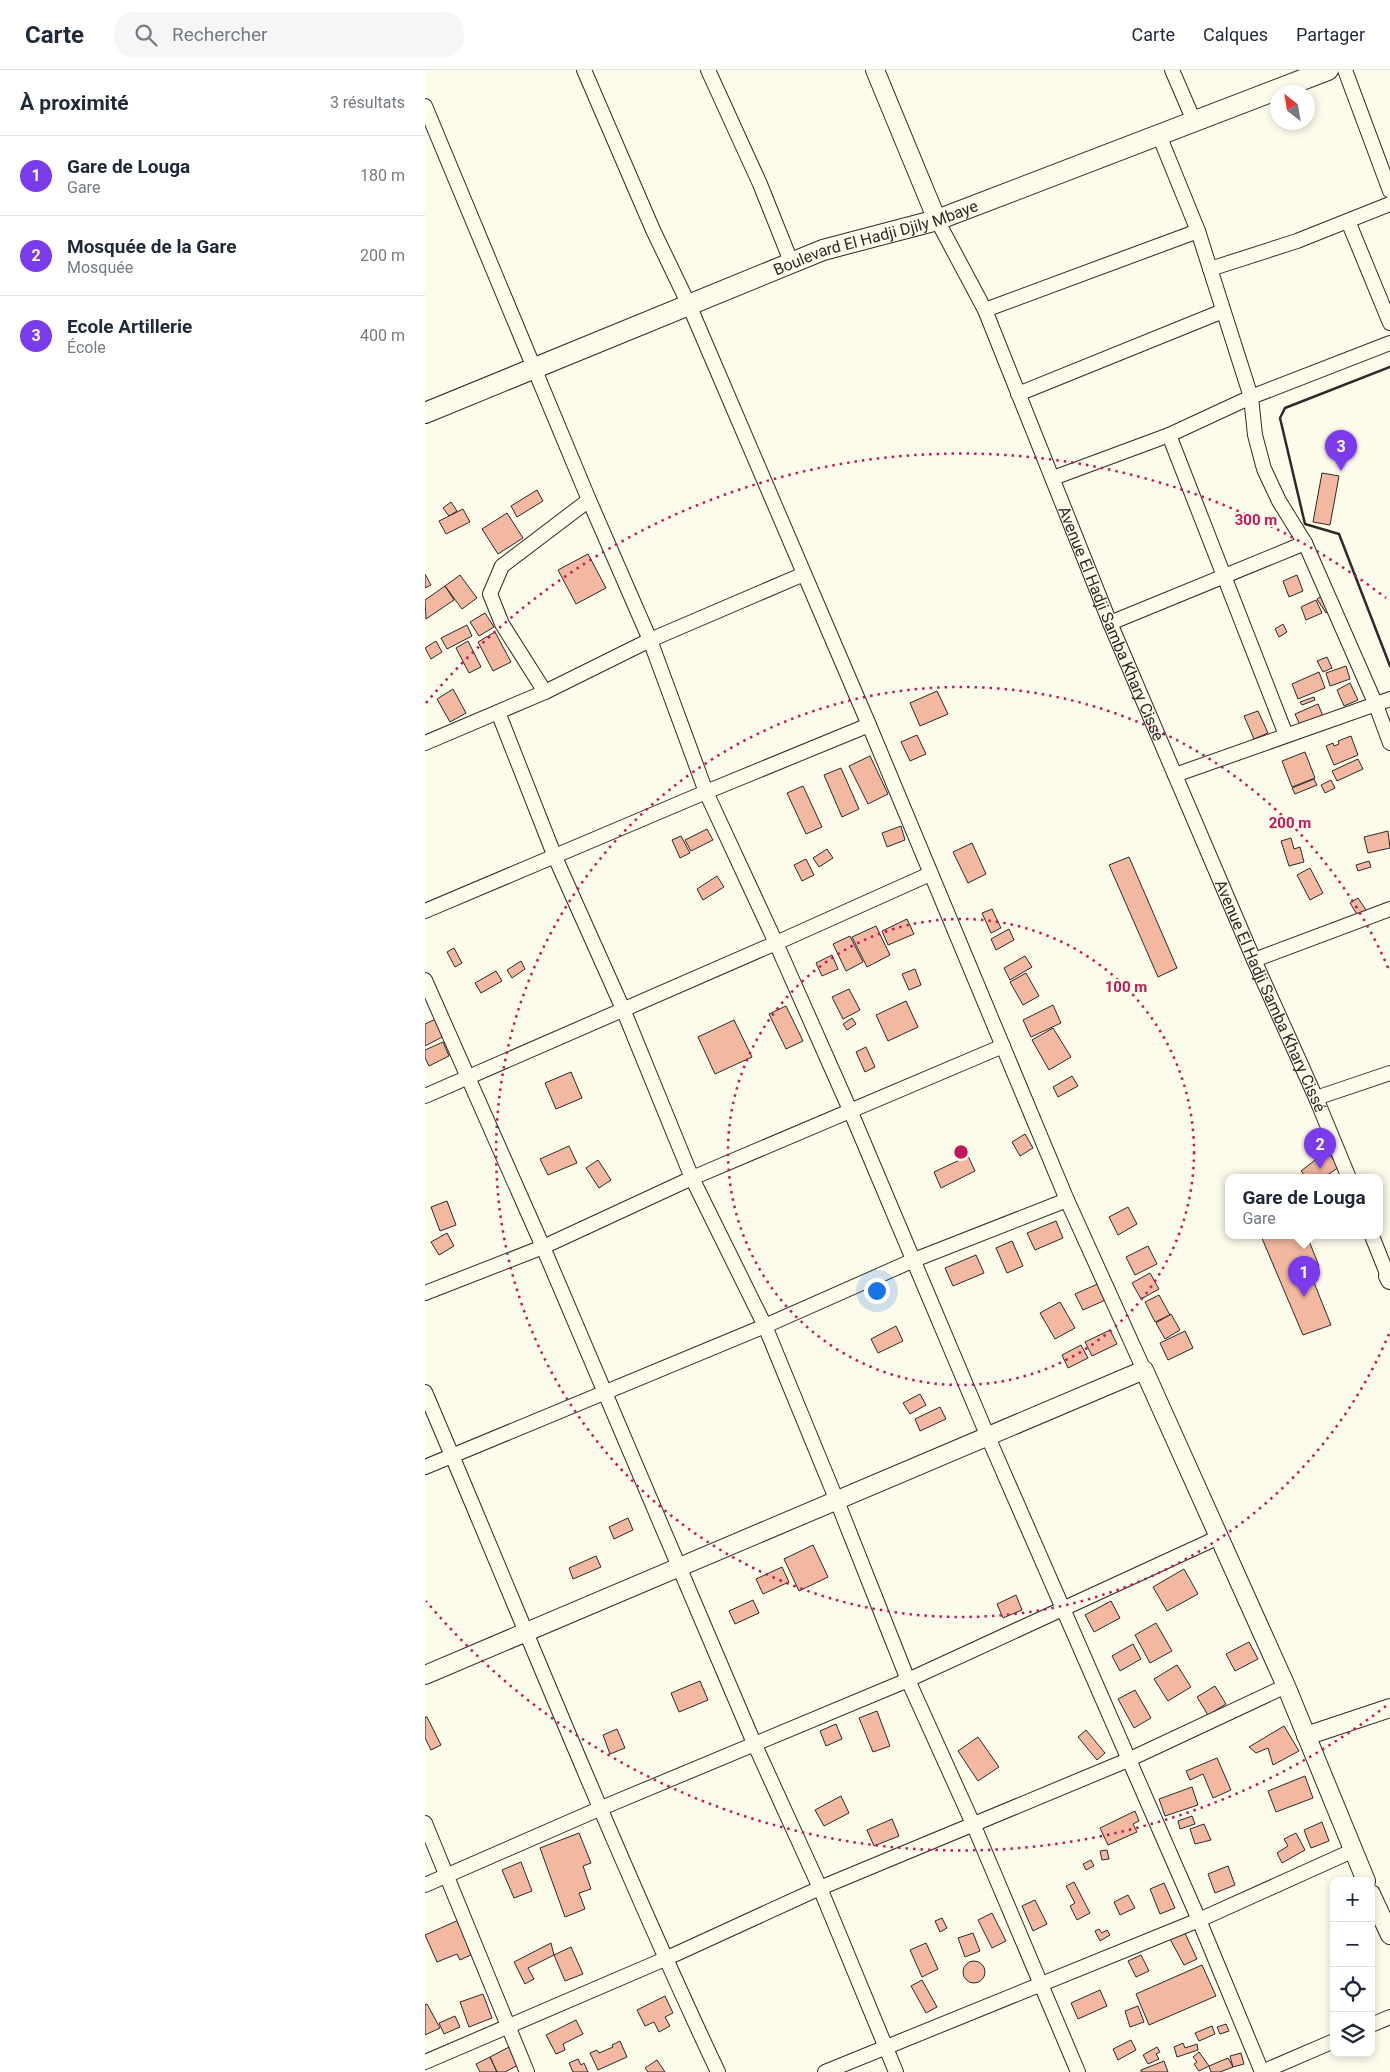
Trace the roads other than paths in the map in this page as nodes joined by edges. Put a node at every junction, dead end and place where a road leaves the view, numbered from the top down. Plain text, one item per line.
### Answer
1 (584, 70) edge
2 (708, 70) edge
3 (875, 70) edge
4 (1173, 70) edge
5 (1328, 70) edge
6 (1345, 70) edge
7 (425, 106) edge
8 (1194, 121) junction
9 (1159, 135) junction
10 (1390, 191) edge
11 (1390, 204) edge
12 (937, 220) junction
13 (1348, 221) junction
14 (1198, 231) junction
15 (792, 264) junction
16 (1210, 269) junction
17 (689, 305) junction
18 (985, 310) junction
19 (1223, 311) junction
20 (1390, 323) edge
21 (1390, 343) edge
22 (535, 368) junction
23 (1017, 394) junction
24 (1251, 397) junction
25 (425, 413) edge
26 (1169, 434) junction
27 (1053, 478) junction
28 (589, 500) junction
29 (1305, 543) junction
30 (804, 574) junction
31 (1225, 576) junction
32 (1109, 623) junction
33 (650, 640) junction
34 (545, 692) junction
35 (1390, 699) edge
36 (1376, 704) junction
37 (497, 712) junction
38 (869, 726) junction
39 (1286, 735) junction
40 (425, 743) edge
41 (1390, 743) edge
42 (1175, 775) junction
43 (706, 792) junction
44 (555, 857) junction
45 (931, 874) junction
46 (1390, 909) edge
47 (425, 911) edge
48 (776, 943) junction
49 (1254, 960) junction
50 (425, 980) edge
51 (623, 1009) junction
52 (1003, 1046) junction
53 (1390, 1073) edge
54 (469, 1078) junction
55 (425, 1096) edge
56 (1316, 1098) junction
57 (850, 1110) junction
58 (1347, 1174) edge
59 (692, 1178) junction
60 (1067, 1200) junction
61 (1373, 1239) edge
62 (543, 1246) junction
63 (914, 1260) junction
64 (1389, 1277) edge
65 (425, 1293) edge
66 (765, 1326) junction
67 (1144, 1370) junction
68 (425, 1392) edge
69 (605, 1393) junction
70 (988, 1437) junction
71 (451, 1454) junction
72 (425, 1467) edge
73 (837, 1501) junction
74 (1219, 1537) junction
75 (678, 1568) junction
76 (1063, 1609) junction
77 (526, 1632) junction
78 (425, 1675) edge
79 (908, 1680) junction
80 (1286, 1686) junction
81 (1390, 1708) edge
82 (1306, 1736) junction
83 (754, 1743) junction
84 (1128, 1760) junction
85 (599, 1809) junction
86 (425, 1823) edge
87 (974, 1826) junction
88 (1352, 1851) junction
89 (446, 1876) junction
90 (1363, 1877) edge
91 (425, 1885) edge
92 (821, 1888) junction
93 (1375, 1903) edge
94 (1199, 1920) junction
95 (1390, 1935) edge
96 (665, 1959) junction
97 (1041, 1982) junction
98 (1390, 2017) edge
99 (1375, 2023) edge
100 (508, 2027) junction
101 (1330, 2043) edge
102 (886, 2048) junction
103 (425, 2062) edge
104 (527, 2072) edge
105 (718, 2072) edge
106 (825, 2072) edge
107 (895, 2072) edge
108 (1078, 2072) edge
109 (1262, 2072) edge

1 - 17 street
2 - 15 street
3 - 12 street, Avenue El Hadji Samba Khary Cissé
4 - 8 street
5 - 8 main road, Boulevard El Hadji Djily Mbaye
6 - 10 street
7 - 22 street
8 - 9 main road, Boulevard El Hadji Djily Mbaye
9 - 12 main road, Boulevard El Hadji Djily Mbaye
9 - 14 street
11 - 13 street
12 - 15 main road, Boulevard El Hadji Djily Mbaye
12 - 18 street, Avenue El Hadji Samba Khary Cissé
13 - 16 street
13 - 20 street
14 - 16 street
14 - 18 street
15 - 17 main road, Boulevard El Hadji Djily Mbaye
16 - 19 street
17 - 22 main road, Boulevard El Hadji Djily Mbaye
17 - 30 street
18 - 23 street, Avenue El Hadji Samba Khary Cissé
19 - 23 street
19 - 24 street
21 - 24 street
22 - 25 main road, Boulevard El Hadji Djily Mbaye
22 - 28 street
23 - 27 street, Avenue El Hadji Samba Khary Cissé
24 - 26 street
24 - 29 street
26 - 27 street
26 - 31 street
27 - 32 street, Avenue El Hadji Samba Khary Cissé
28 - 33 street
28 - 34 street
29 - 31 street
29 - 36 street
30 - 33 street
30 - 38 street
31 - 32 street
31 - 39 street
32 - 42 street, Avenue El Hadji Samba Khary Cissé
33 - 34 street
33 - 43 street
34 - 37 street
35 - 36 street
36 - 39 street
36 - 41 street
37 - 40 street
37 - 44 street
38 - 43 street
38 - 45 street
39 - 42 street
42 - 49 street, Avenue El Hadji Samba Khary Cissé
43 - 44 street
43 - 48 street
44 - 47 street
44 - 51 street
45 - 48 street
45 - 52 street
46 - 49 street
48 - 51 street
48 - 57 street
49 - 56 street, Avenue El Hadji Samba Khary Cissé
50 - 54 street
51 - 54 street
51 - 59 street
52 - 57 street
52 - 60 street
53 - 56 street
54 - 55 street
54 - 62 street
56 - 58 street, Avenue El Hadji Samba Khary Cissé
57 - 59 street
57 - 63 street
59 - 62 street
59 - 66 street
60 - 63 street
60 - 67 street
61 - 64 street
62 - 65 street
62 - 69 street
63 - 66 street
63 - 70 street
66 - 69 street
66 - 73 street
67 - 70 street
67 - 74 street
68 - 71 street
69 - 71 street
69 - 75 street
70 - 73 street
70 - 76 street
71 - 72 street
71 - 77 street
73 - 75 street
73 - 79 street
74 - 76 street
74 - 80 street
75 - 77 street
75 - 83 street
76 - 79 street
76 - 84 street
77 - 78 street
77 - 85 street
79 - 83 street
79 - 87 street
80 - 82 street
80 - 84 street
81 - 82 street
82 - 88 street
83 - 85 street
83 - 92 street
84 - 87 street
84 - 94 street
85 - 89 street
85 - 96 street
86 - 89 street
87 - 92 street
87 - 97 street
88 - 90 street
88 - 94 street
89 - 91 street
89 - 100 street
92 - 96 street
92 - 102 street
93 - 95 street
94 - 97 street
94 - 109 street
96 - 100 street
96 - 105 street
97 - 102 street
97 - 108 street
98 - 99 street
100 - 103 street
100 - 104 street
101 - 109 street
102 - 106 street
102 - 107 street

